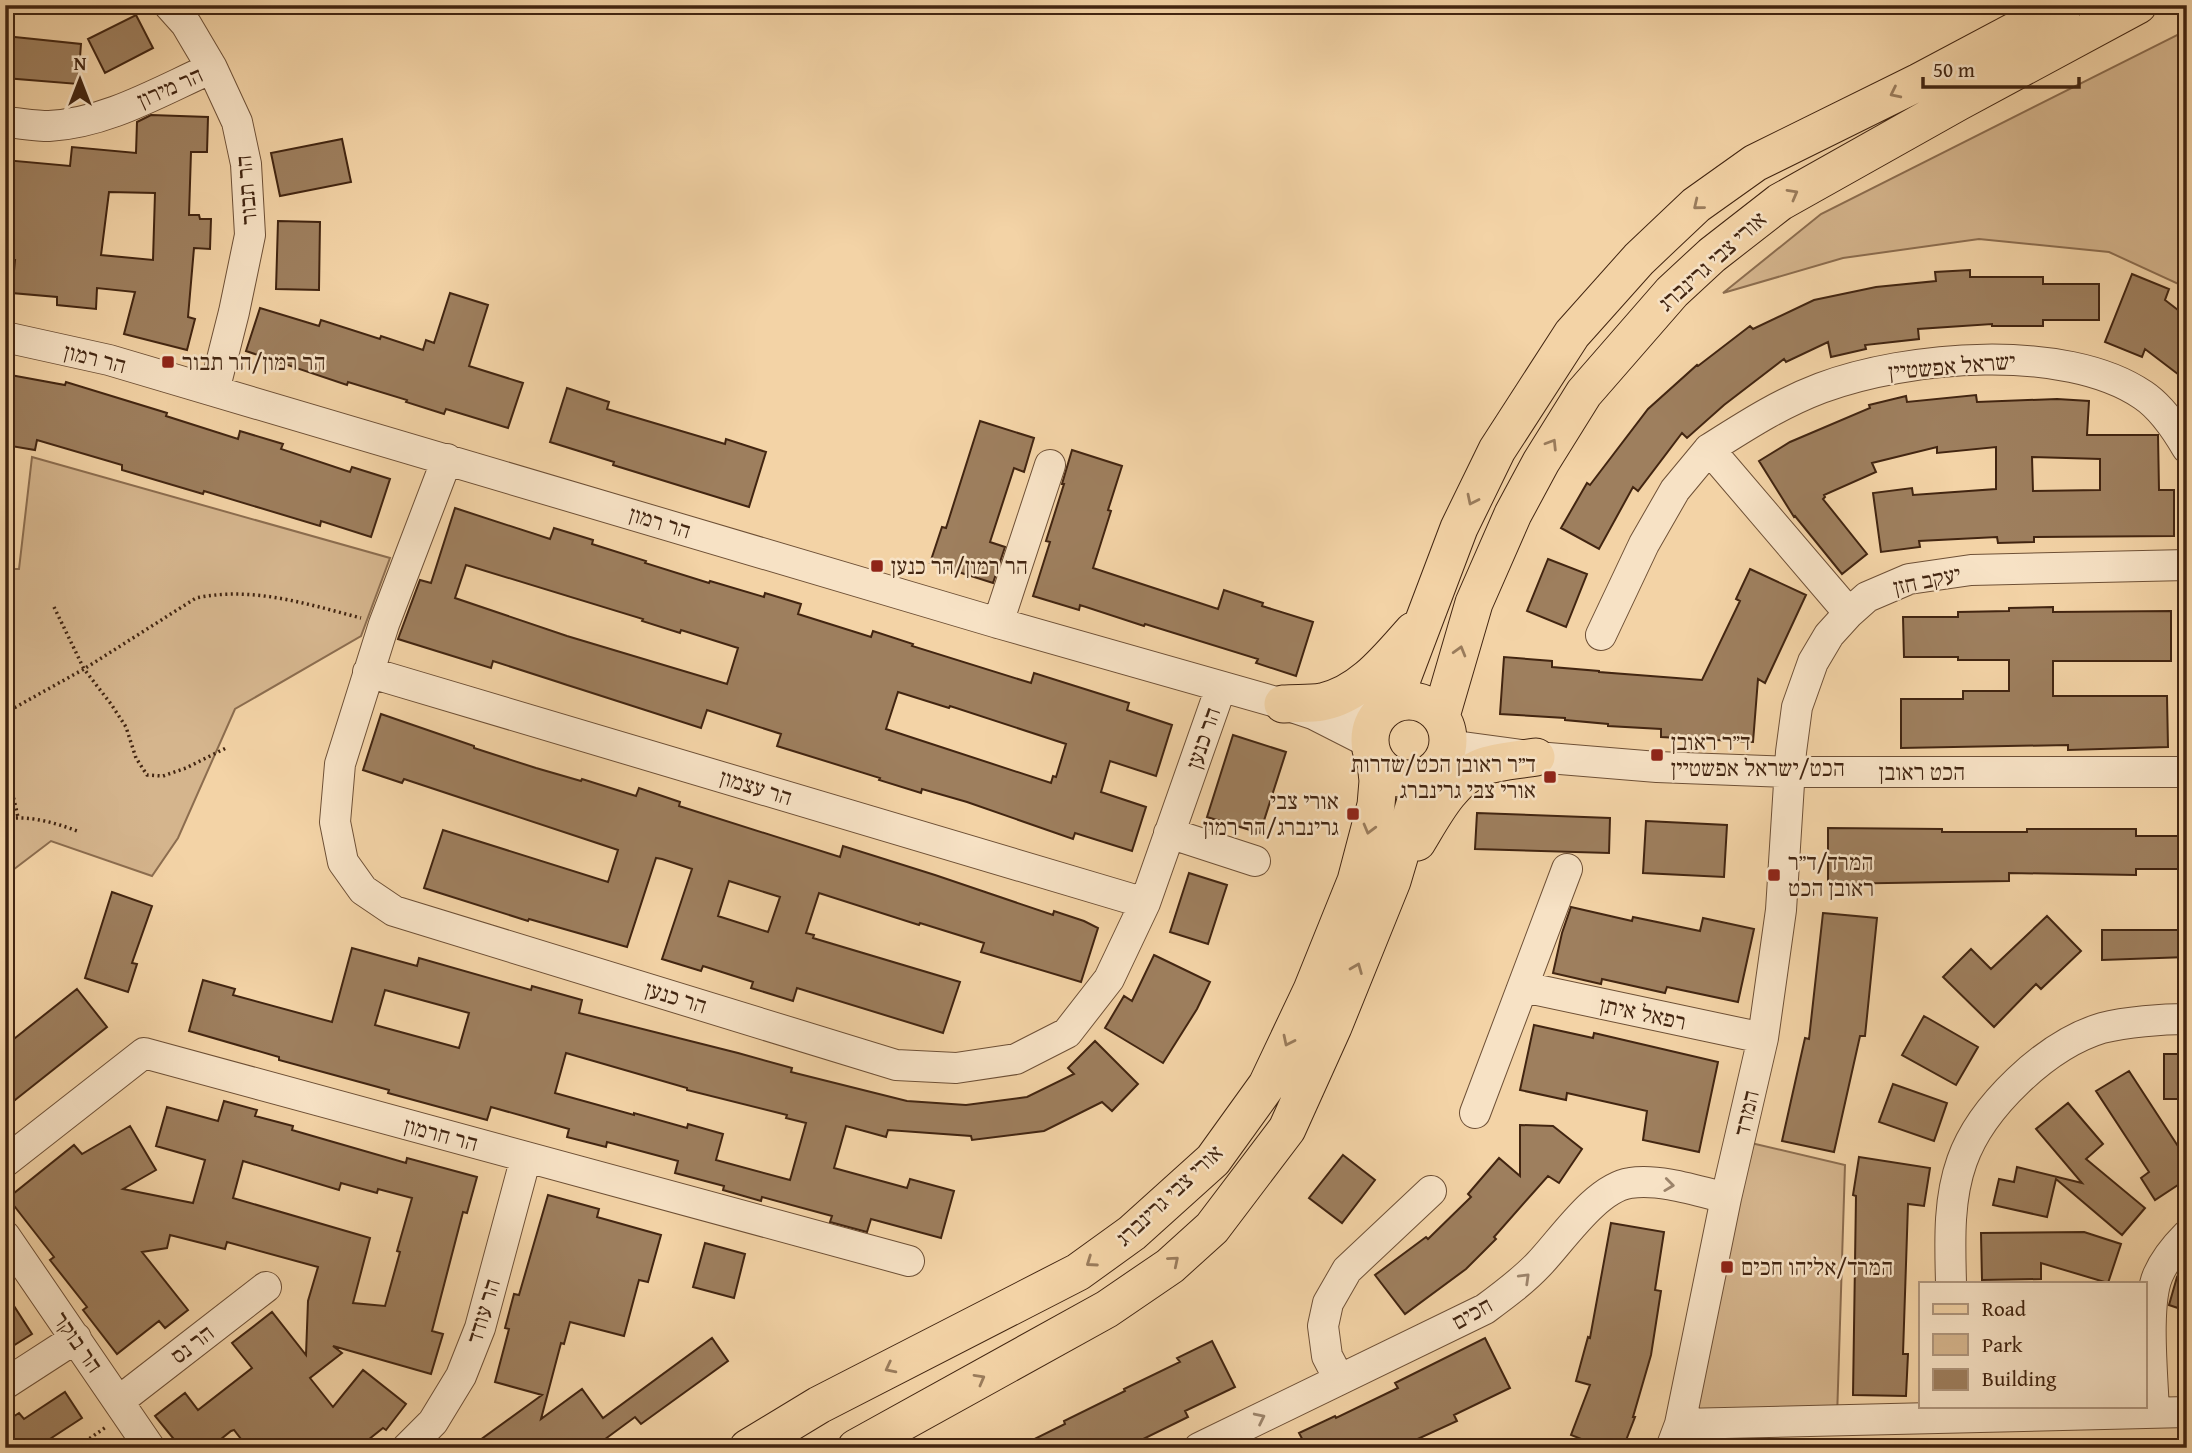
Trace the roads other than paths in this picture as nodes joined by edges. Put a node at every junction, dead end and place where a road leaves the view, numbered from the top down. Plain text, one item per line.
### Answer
1 (169, 5) edge
2 (2064, 5) edge
3 (2138, 5) edge
4 (212, 68) junction
5 (5, 122) edge
6 (5, 337) edge
7 (214, 391) junction
8 (2187, 448) edge
9 (1709, 449) junction
10 (447, 459) junction
11 (1050, 465) dead end
12 (2187, 565) edge
13 (1849, 613) junction
14 (1423, 620) junction
15 (998, 623) junction
16 (1601, 635) dead end
17 (368, 672) junction
18 (1221, 687) junction
19 (1298, 709) junction
20 (1379, 731) junction
21 (1444, 731) junction
22 (1536, 757) junction
23 (1790, 772) junction
24 (2187, 772) edge
25 (1423, 777) junction
26 (1169, 833) junction
27 (1255, 861) dead end
28 (1567, 869) dead end
29 (1392, 881) junction
30 (1144, 903) junction
31 (1522, 987) junction
32 (2187, 1018) edge
33 (1763, 1038) junction
34 (1475, 1113) dead end
35 (526, 1157) junction
36 (5, 1162) edge
37 (1431, 1191) dead end
38 (1726, 1198) junction
39 (2187, 1235) edge
40 (5, 1236) edge
41 (909, 1261) dead end
42 (1951, 1282) edge
43 (265, 1287) dead end
44 (75, 1338) junction
45 (1339, 1379) junction
46 (5, 1384) edge
47 (122, 1407) junction
48 (1954, 1412) edge
49 (2187, 1412) edge
50 (2154, 1413) junction
51 (1675, 1436) edge
52 (150, 1448) edge
53 (407, 1448) edge
54 (748, 1448) edge
55 (856, 1448) edge
56 (1199, 1448) edge

1 - 4 street, הר תבור
2 -> 14 main road, אורי צבי גרינברג
21 -> 3 main road, אורי צבי גרינברג
4 - 5 street, הר מירון
4 - 7 street, הר תבור
6 - 7 street, הר רמון
7 - 10 street, הר רמון
8 - 9 street, ישראל אפשטיין
9 - 13 street
9 - 16 street, ישראל אפשטיין
10 - 15 street, הר רמון
10 - 17 street, הר כנען
11 - 15 street
12 - 13 street, יעקב חזן
13 - 23 street, יעקב חזן
14 - 19 main road
14 - 20 main road, אורי צבי גרינברג
15 - 18 street, הר רמון
17 - 30 street, הר עצמון
17 - 30 street, הר כנען
18 - 19 street, הר רמון
18 - 26 street, הר כנען
19 - 20 street, הר רמון
20 - 21 main road
20 - 25 main road
20 -> 54 main road, אורי צבי גרינברג
21 - 22 street, הכט ראובן
21 - 25 main road
22 - 23 street, הכט ראובן
22 - 29 main road
23 - 24 street, הכט ראובן
23 - 33 street, המרד
25 - 29 main road, אורי צבי גרינברג
26 - 27 street
26 - 30 street, הר כנען
28 - 31 street
55 -> 29 main road, אורי צבי גרינברג
31 - 33 street, רפאל איתן
31 - 34 street
32 - 42 street
33 - 38 street, המרד
35 - 36 street, הר חרמון
35 - 41 street, הר חרמון
35 - 53 street, הר עודד
37 - 45 street
45 -> 38 street, חכים
38 - 51 street, המרד
39 - 50 street
40 - 44 street, הר בוקר
43 - 47 street, הר נס
44 - 46 street
44 - 47 street, הר בוקר
56 -> 45 street, חכים
47 - 52 street, הר בוקר
48 - 50 street
48 - 51 street
49 - 50 street

